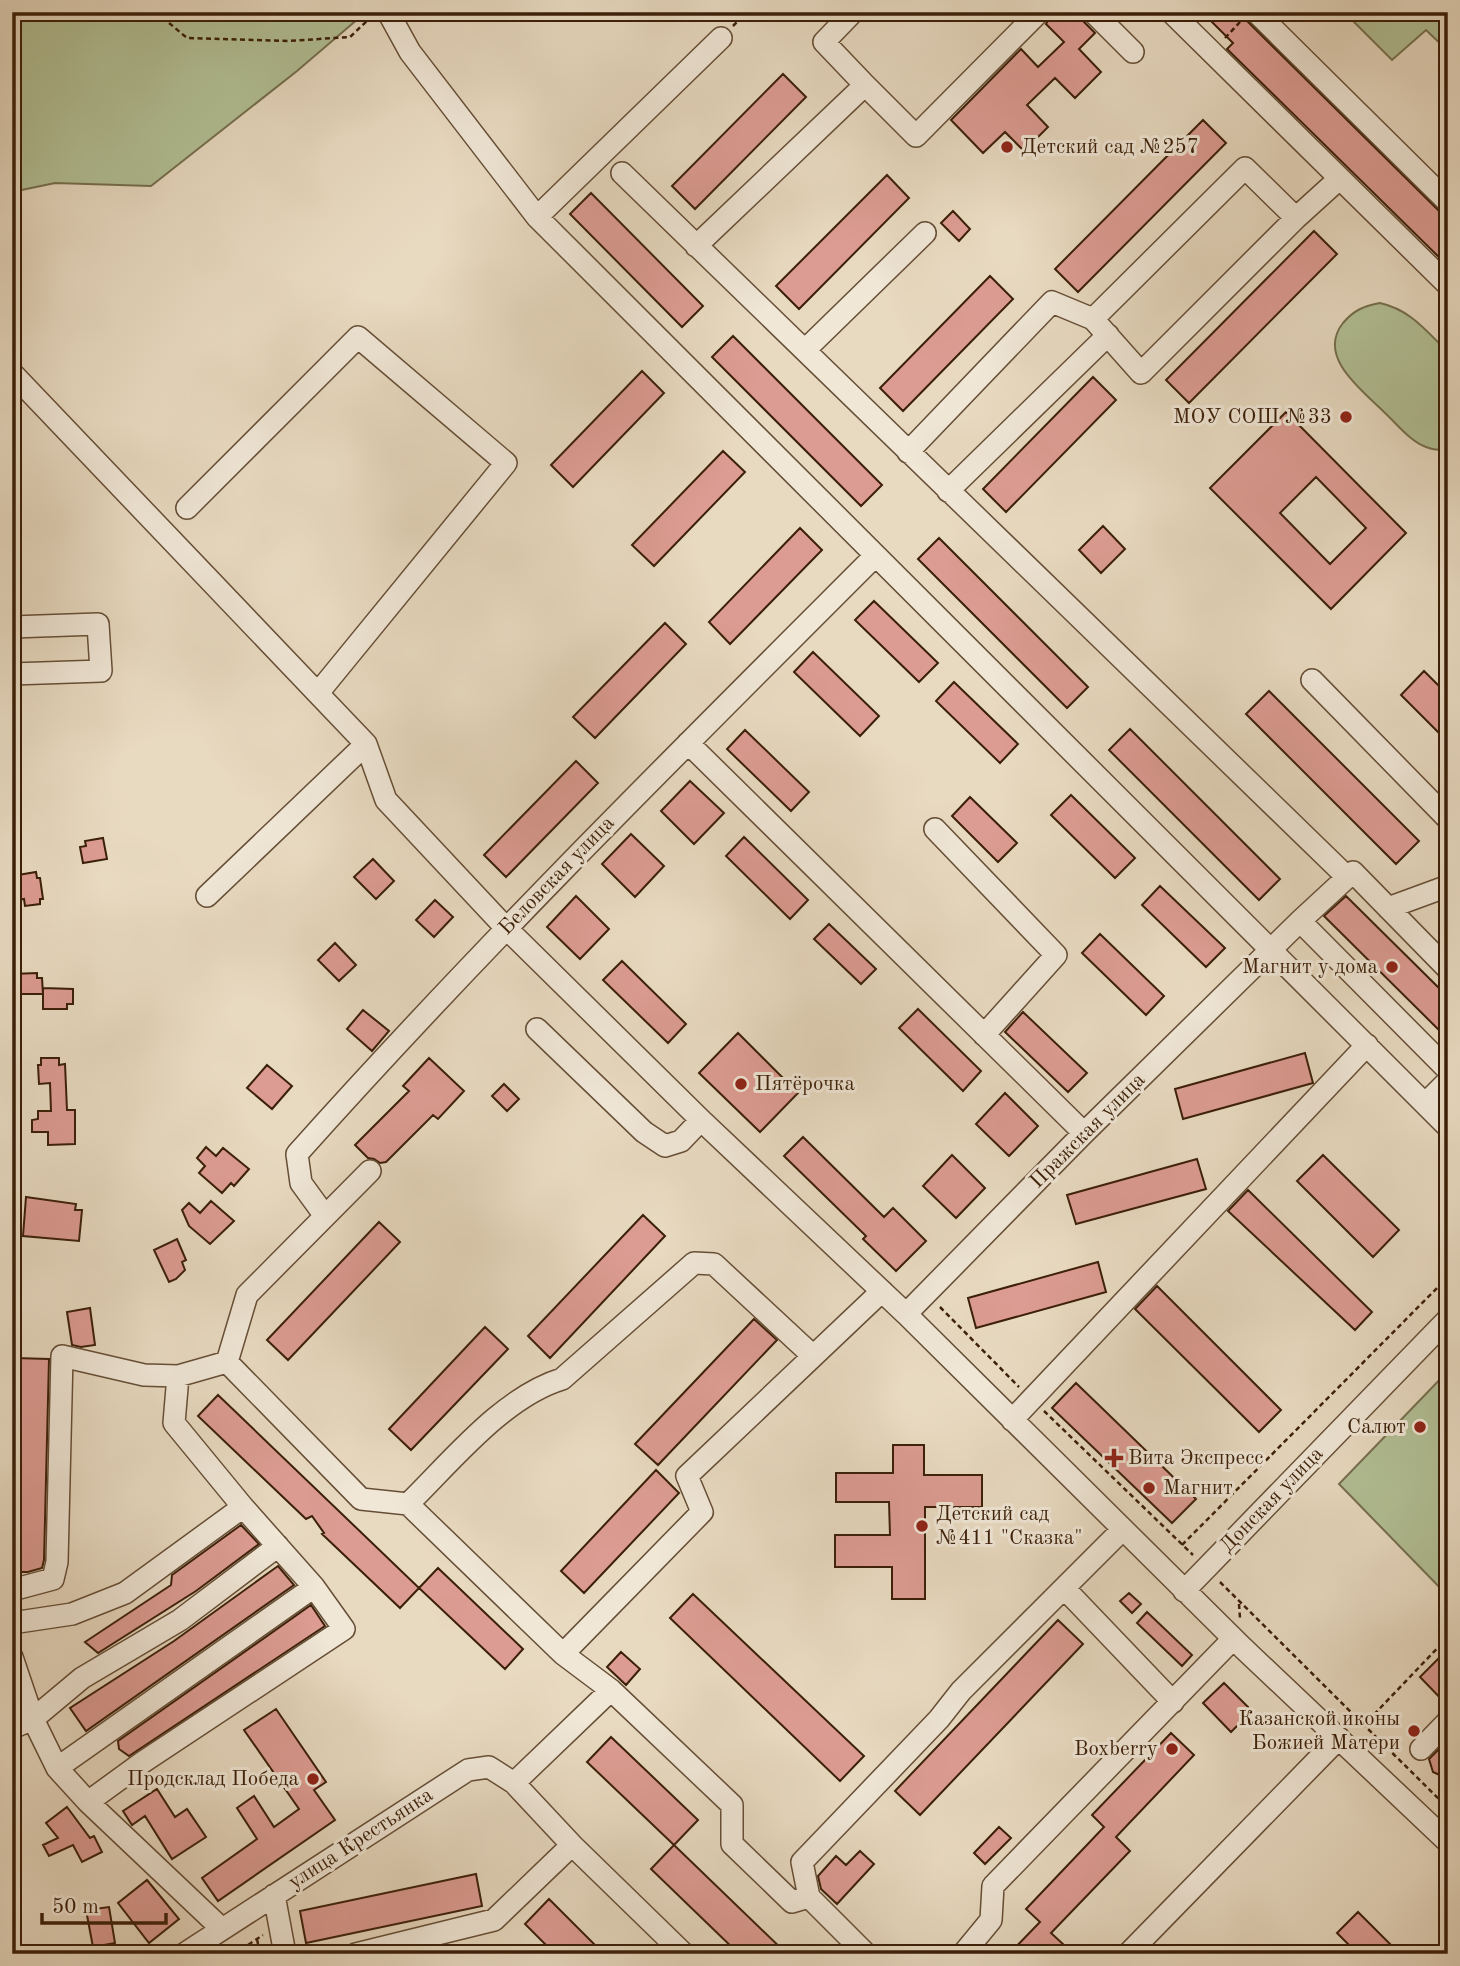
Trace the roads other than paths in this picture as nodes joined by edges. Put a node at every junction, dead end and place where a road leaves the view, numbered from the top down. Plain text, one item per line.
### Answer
1 (853, 12) edge
2 (1039, 12) edge
3 (1093, 12) edge
4 (1171, 12) edge
5 (380, 15) edge
6 (1249, 16) edge
7 (721, 38) dead end
8 (1133, 52) dead end
9 (865, 85) junction
10 (622, 173) dead end
11 (1339, 179) junction
12 (1448, 202) edge
13 (537, 217) junction
14 (1296, 218) junction
15 (925, 233) dead end
16 (696, 246) junction
17 (1445, 277) edge
18 (1093, 319) junction
19 (1108, 335) junction
20 (805, 350) junction
21 (12, 373) edge
22 (908, 452) junction
23 (948, 491) junction
24 (187, 508) dead end
25 (875, 556) junction
26 (12, 627) edge
27 (12, 674) edge
28 (1312, 680) dead end
29 (318, 693) junction
30 (688, 743) junction
31 (366, 744) junction
32 (1448, 819) edge
33 (935, 829) dead end
34 (1347, 877) junction
35 (1448, 886) edge
36 (207, 896) dead end
37 (1388, 908) junction
38 (1300, 921) junction
39 (506, 928) junction
40 (1272, 949) junction
41 (1448, 969) edge
42 (537, 1029) dead end
43 (984, 1035) junction
44 (1367, 1045) junction
45 (1448, 1070) edge
46 (1448, 1081) edge
47 (1425, 1104) junction
48 (701, 1120) junction
49 (1448, 1127) edge
50 (1084, 1133) junction
51 (370, 1171) dead end
52 (325, 1216) junction
53 (882, 1292) junction
54 (906, 1314) junction
55 (1448, 1319) edge
56 (813, 1356) junction
57 (227, 1362) junction
58 (177, 1377) junction
59 (1012, 1420) junction
60 (408, 1504) junction
61 (243, 1507) junction
62 (1122, 1529) junction
63 (278, 1546) junction
64 (314, 1587) junction
65 (1064, 1588) junction
66 (12, 1590) edge
67 (1184, 1591) junction
68 (12, 1623) edge
69 (1233, 1639) junction
70 (563, 1654) junction
71 (12, 1657) edge
72 (611, 1690) junction
73 (1173, 1702) junction
74 (33, 1719) junction
75 (1448, 1721) edge
76 (12, 1728) edge
77 (1339, 1738) junction
78 (1421, 1749) dead end
79 (57, 1768) junction
80 (514, 1783) junction
81 (89, 1802) junction
82 (1448, 1842) edge
83 (572, 1844) junction
84 (274, 1895) junction
85 (809, 1897) junction
86 (222, 1929) junction
87 (361, 1953) edge
88 (184, 1954) edge
89 (285, 1954) edge
90 (684, 1954) edge
91 (866, 1954) edge
92 (963, 1954) edge
93 (1128, 1954) edge

1 - 9 street
2 - 9 street
3 - 8 street
4 - 11 street
5 - 13 street
6 - 12 street
7 - 13 street
9 - 16 street
10 - 16 street
11 - 14 street
11 - 17 street
13 - 25 street
14 - 18 street
14 - 19 street
15 - 20 street
16 - 20 street
18 - 19 street
18 - 22 street
19 - 23 street
20 - 22 street
21 - 29 street
22 - 23 street
23 - 34 street
24 - 29 street
25 - 30 street, Беловская улица
25 - 40 street
26 - 27 street
28 - 32 street
29 - 31 street
30 - 39 street, Беловская улица
30 - 43 street
31 - 36 street
31 - 39 street
33 - 43 street
34 - 37 street
34 - 38 street, Пражская улица
35 - 37 street
37 - 41 street
38 - 40 street, Пражская улица
38 - 45 street
39 - 48 street
39 - 52 street, Беловская улица
40 - 44 street
40 - 50 street, Пражская улица
42 - 48 street
43 - 50 street
44 - 47 street
44 - 59 street
46 - 47 street
47 - 49 street
48 - 53 street
50 - 54 street, Пражская улица
51 - 52 street
52 - 57 street
53 - 54 street
53 - 56 street
54 - 59 street
55 - 67 street, Донская улица
56 - 60 street
56 - 70 street
57 - 58 street
57 - 60 street
58 - 61 street
58 - 66 street
59 - 62 street
60 - 70 street
61 - 63 street
61 - 68 street
62 - 65 street
62 - 67 street
63 - 64 street
63 - 74 street
64 - 79 street
64 - 81 street
65 - 73 street
65 - 85 street
67 - 69 street
69 - 73 street
69 - 77 street
70 - 72 street
71 - 74 street
72 - 80 street
72 - 85 street
73 - 92 street
74 - 76 street
74 - 79 street
75 - 78 street
77 - 82 street
77 - 93 street
79 - 81 street
80 - 83 street
80 - 84 street, улица Крестьянка
81 - 86 street
83 - 87 street
83 - 90 street
84 - 86 street, улица Крестьянка
84 - 89 street
85 - 91 street
86 - 88 street, улица Крестьянка

